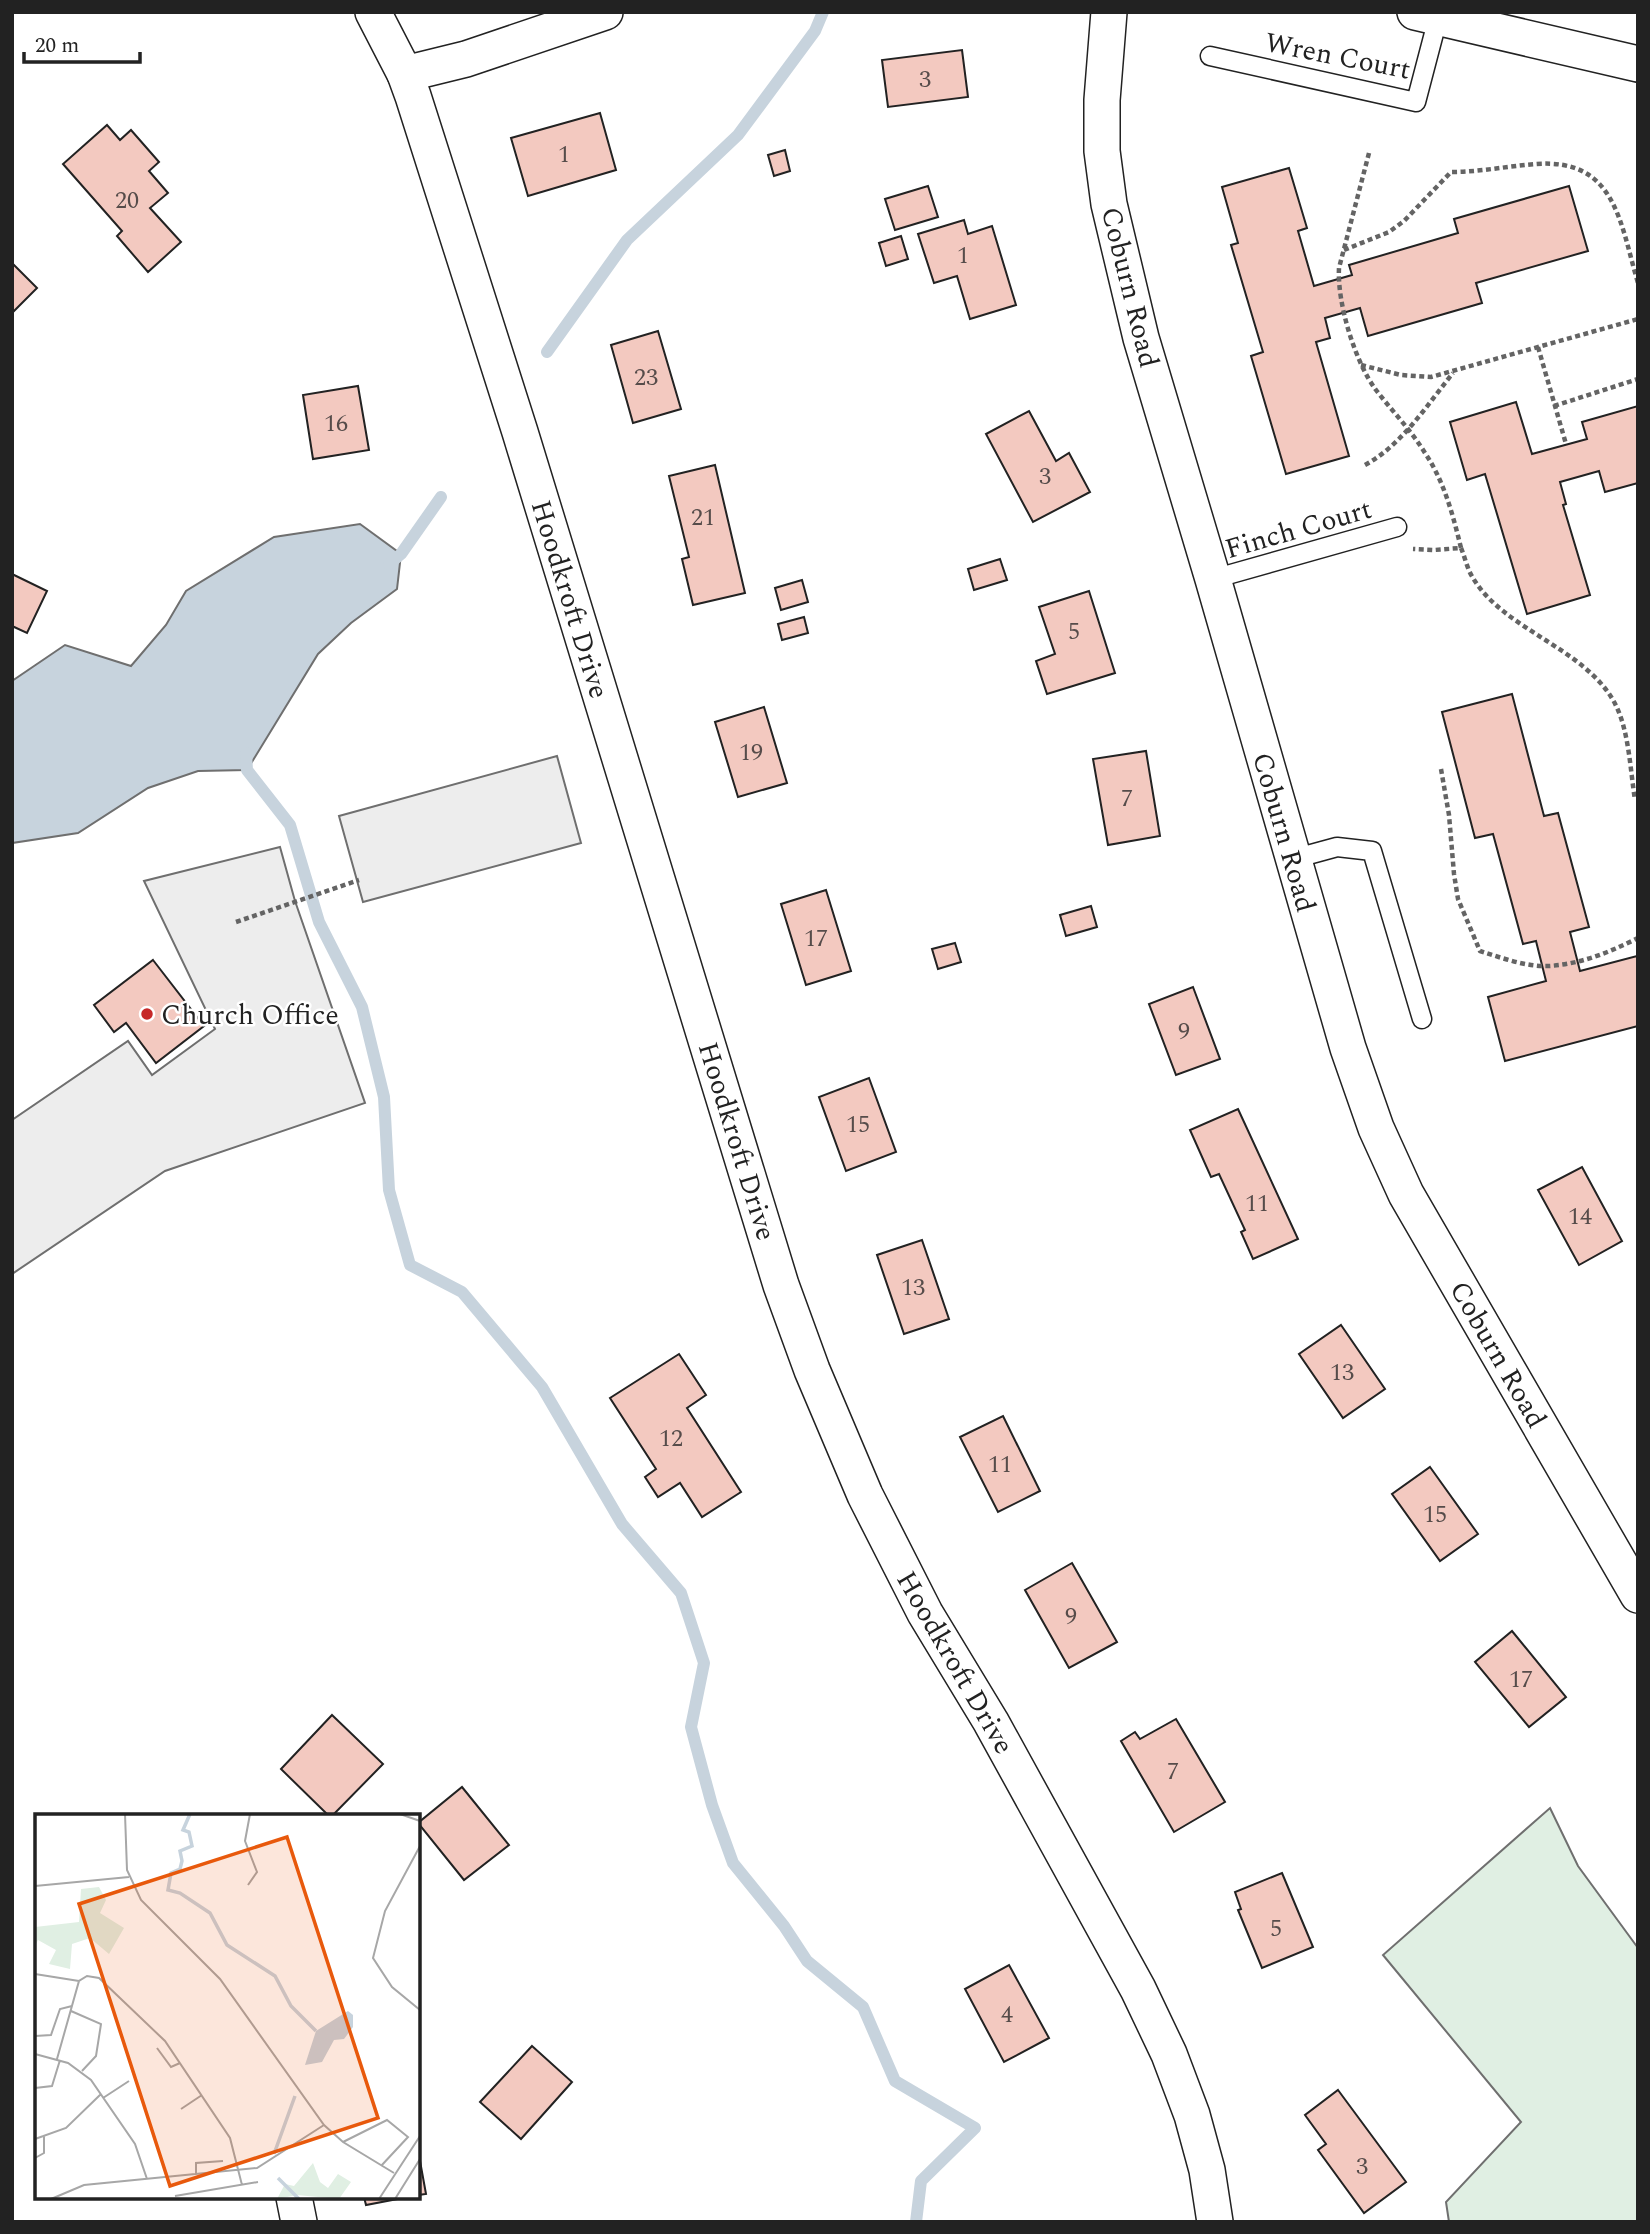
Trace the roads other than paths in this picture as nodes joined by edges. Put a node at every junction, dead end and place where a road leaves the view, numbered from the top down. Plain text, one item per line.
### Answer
1 (373, 12) edge
2 (606, 12) edge
3 (1109, 12) edge
4 (1427, 15) edge
5 (1210, 56) dead end
6 (1638, 64) edge
7 (405, 74) junction
8 (1397, 527) road end
9 (1213, 579) junction
10 (1293, 859) junction
11 (1422, 1019) dead end
12 (1638, 1595) edge
13 (294, 2199) edge
14 (299, 2222) edge
15 (1216, 2222) edge

1 - 7 street, Hoodkroft Drive
2 - 7 street
3 - 9 street, Coburn Road
4 - 5 lane, Wren Court
4 - 6 street
7 - 15 street, Hoodkroft Drive
8 - 9 lane, Finch Court
9 - 10 street, Coburn Road
10 - 11 lane
10 - 12 street, Coburn Road
13 - 14 street

